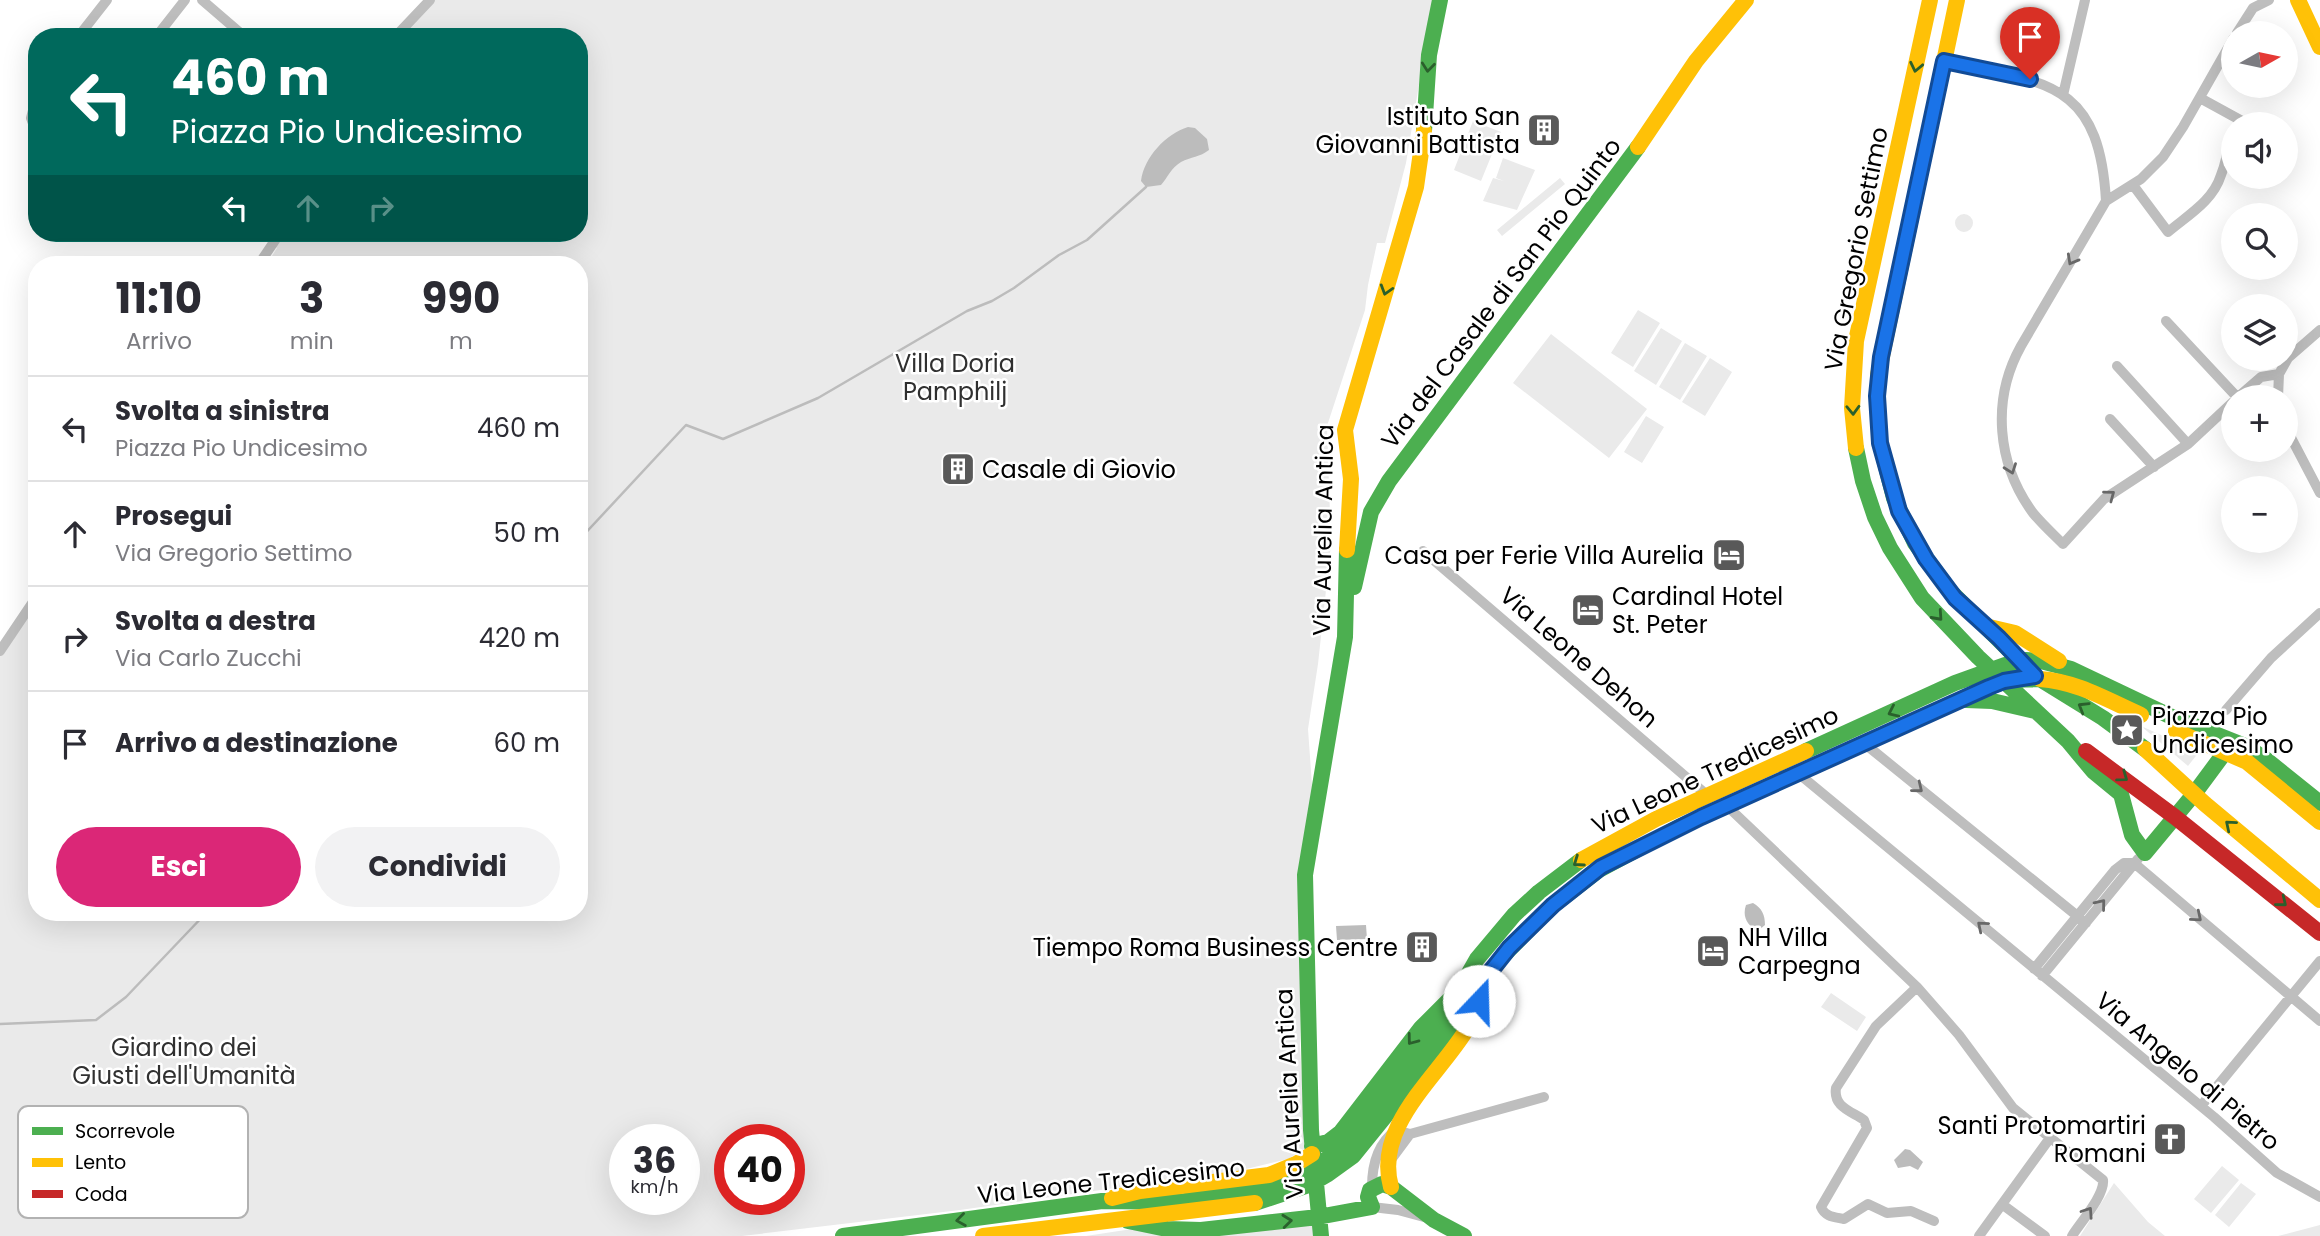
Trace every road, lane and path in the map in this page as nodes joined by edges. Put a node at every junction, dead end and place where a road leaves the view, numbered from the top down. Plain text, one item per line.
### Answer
1 (107, 0) edge
2 (185, 0) edge
3 (202, 0) edge
4 (430, 0) edge
5 (1440, 0) edge
6 (1746, 0) edge
7 (1930, 0) edge
8 (1957, 0) edge
9 (2085, 0) edge
10 (2269, 0) edge
11 (2298, 0) edge
12 (2244, 21) edge
13 (85, 28) edge
14 (163, 28) edge
15 (235, 28) edge
16 (404, 28) edge
17 (2320, 47) edge
18 (2221, 60) edge
19 (1944, 61) junction
20 (2063, 95) junction
21 (2200, 98) junction
22 (2226, 112) edge
23 (2221, 176) edge
24 (2133, 185) junction
25 (2106, 201) junction
26 (2166, 321) dead end
27 (2320, 330) edge
28 (2117, 366) dead end
29 (2279, 374) junction
30 (2227, 385) edge
31 (2252, 385) edge
32 (2279, 385) edge
33 (2221, 413) edge
34 (2110, 419) dead end
35 (2188, 444) junction
36 (2298, 451) edge
37 (2154, 467) junction
38 (1351, 479) junction
39 (2320, 493) edge
40 (1371, 512) junction
41 (1423, 551) dead end
42 (28, 609) edge
43 (2320, 613) edge
44 (1985, 626) junction
45 (1345, 637) junction
46 (1965, 644) junction
47 (0, 651) edge
48 (2020, 661) junction
49 (1991, 669) junction
50 (2071, 669) junction
51 (2035, 676) junction
52 (2004, 681) junction
53 (1955, 683) junction
54 (1963, 700) junction
55 (2226, 710) dead end
56 (2037, 711) junction
57 (2068, 741) junction
58 (1865, 744) junction
59 (2229, 747) junction
60 (1799, 774) junction
61 (2194, 794) junction
62 (1707, 795) junction
63 (2320, 803) edge
64 (1727, 805) junction
65 (2175, 817) junction
66 (2320, 822) edge
67 (2139, 858) junction
68 (2320, 900) edge
69 (2082, 919) junction
70 (2320, 933) edge
71 (2320, 961) edge
72 (2038, 972) junction
73 (1486, 977) junction
74 (1917, 987) junction
75 (1459, 991) junction
76 (2291, 996) junction
77 (2320, 1021) edge
78 (1544, 1097) dead end
79 (2201, 1106) junction
80 (1403, 1132) junction
81 (2050, 1138) junction
82 (1312, 1150) junction
83 (1372, 1187) junction
84 (1391, 1188) junction
85 (1254, 1197) junction
86 (2320, 1197) edge
87 (1102, 1201) junction
88 (2003, 1205) junction
89 (1372, 1207) junction
90 (1318, 1217) junction
91 (1122, 1220) junction
92 (1434, 1220) junction
93 (1934, 1221) dead end
94 (843, 1236) edge
95 (983, 1236) edge
96 (1321, 1236) edge
97 (1464, 1236) edge
98 (1979, 1236) edge
99 (2045, 1236) edge
100 (2072, 1236) edge

1 - 13 street
2 - 14 street
3 - 15 street
4 - 16 street
5 -> 38 main road, Via Aurelia Antica
6 - 40 main road, Via del Casale di San Pio Quinto
7 -> 46 main road, Via Gregorio Settimo
8 - 19 main road, Via Gregorio Settimo
9 - 20 street
10 - 12 street
11 - 17 main road
18 - 21 street
19 - 20 street
19 - 44 main road, Via Gregorio Settimo
20 - 25 street
21 - 22 street
21 - 24 street
23 - 24 street
24 - 25 street
25 -> 37 street
26 - 30 street
27 - 29 street
28 - 35 street
29 - 31 street
29 - 32 street
33 - 35 street
34 - 37 street
35 - 37 street
36 - 39 street
38 - 40 main road
38 - 45 main road, Via Aurelia Antica
40 - 45 main road, Via del Casale di San Pio Quinto
41 - 62 street, Via Leone Dehon
42 - 47 street
43 - 55 street
44 - 48 main road
44 - 50 main road
45 - 82 main road, Via Aurelia Antica
46 - 49 main road
46 - 53 main road
48 - 49 main road, Via Leone Tredicesimo
48 - 50 main road
48 - 51 main road
49 - 52 main road
49 - 53 main road, Via Leone Tredicesimo
50 - 59 main road
51 - 52 main road, Via Leone Tredicesimo
51 - 59 main road
61 -> 51 main road
52 - 54 main road, Via Leone Tredicesimo
52 - 56 main road
53 -> 62 main road, Via Leone Tredicesimo
54 - 56 main road
54 - 58 main road, Via Leone Tredicesimo
56 - 57 main road
57 -> 65 main road
57 - 67 main road
58 - 60 main road, Via Leone Tredicesimo
58 -> 69 street
59 - 61 main road
59 - 63 main road
59 - 66 main road
60 - 64 main road, Via Leone Tredicesimo
72 -> 60 street, Via Angelo di Pietro
61 - 65 main road
68 -> 61 main road
62 -> 75 main road, Via Leone Tredicesimo
64 - 73 main road, Via Leone Tredicesimo
64 - 74 street
65 - 67 main road
65 -> 70 main road
67 - 69 street
67 -> 76 street
69 - 72 street
71 - 76 street
72 - 79 street, Via Angelo di Pietro
73 - 80 main road
73 - 85 main road, Via Leone Tredicesimo
74 - 81 street
74 - 93 street
75 -> 82 main road
75 - 85 main road, Via Leone Tredicesimo
76 - 77 street
76 - 79 street
78 - 80 street
79 - 86 street, Via Angelo di Pietro
80 - 83 street
80 - 84 main road
81 - 88 street
100 -> 81 street
82 - 87 main road
82 - 90 main road, Via Aurelia Antica
83 - 84 main road
83 - 89 main road
84 - 92 main road
85 - 87 main road, Via Leone Tredicesimo
85 - 91 main road, Via Leone Tredicesimo
87 -> 94 main road, Via Leone Tredicesimo
88 - 98 street
88 - 99 street
89 - 90 main road
89 - 92 street
91 -> 90 main road
90 - 96 main road, Via Aurelia Antica
91 - 95 main road, Via Leone Tredicesimo
92 - 97 main road

